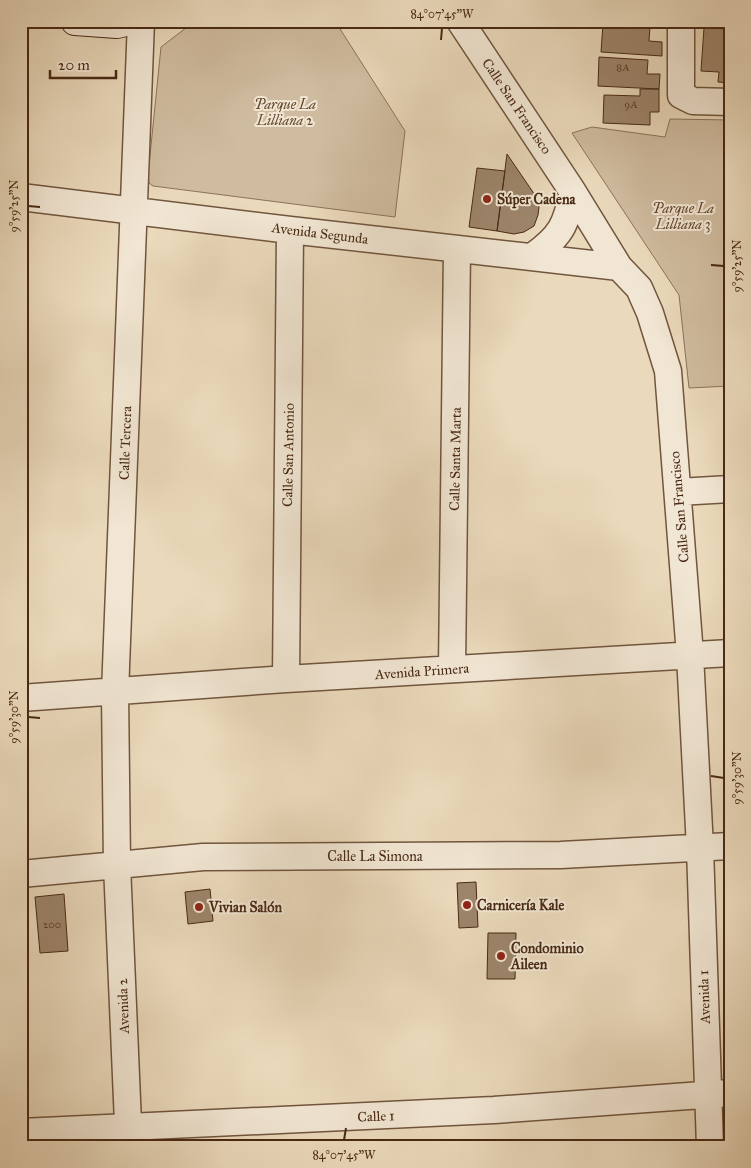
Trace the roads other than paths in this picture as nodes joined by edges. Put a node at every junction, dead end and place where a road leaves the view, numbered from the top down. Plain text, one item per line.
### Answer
1 (75, 21) edge
2 (130, 21) edge
3 (141, 21) edge
4 (460, 21) edge
5 (681, 21) edge
6 (730, 102) edge
7 (574, 192) junction
8 (21, 197) edge
9 (133, 210) junction
10 (290, 230) junction
11 (457, 249) junction
12 (533, 256) junction
13 (619, 266) junction
14 (730, 489) edge
15 (678, 492) junction
16 (730, 653) edge
17 (690, 656) junction
18 (452, 669) junction
19 (286, 679) junction
20 (115, 693) junction
21 (21, 698) edge
22 (730, 846) edge
23 (700, 848) junction
24 (117, 865) junction
25 (21, 874) edge
26 (718, 1093) edge
27 (21, 1132) edge
28 (128, 1136) edge
29 (710, 1147) edge

1 - 2 main road
3 - 9 street, Calle Tercera
4 - 7 street, Calle San Francisco
5 - 6 street
7 - 12 street
7 - 13 street, Calle San Francisco
8 - 9 street, Avenida Segunda
9 - 10 street, Avenida Segunda
9 - 20 street, Calle Tercera
10 - 11 street, Avenida Segunda
10 - 19 street, Calle San Antonio
11 - 12 street, Avenida Segunda
11 - 18 street, Calle Santa Marta
12 - 13 street, Avenida Segunda
13 - 15 street, Calle San Francisco
14 - 15 street
15 - 17 street, Calle San Francisco
16 - 17 street, Avenida Primera
17 - 18 street, Avenida Primera
17 - 23 street, Calle San Francisco
18 - 19 street, Avenida Primera
19 - 20 street, Avenida Primera
20 - 21 street, Avenida Primera
20 - 24 street, Calle Tercera
22 - 23 street, Calle La Simona
23 - 24 street, Calle La Simona
23 - 26 street, Avenida 1
24 - 25 street, Calle La Simona
24 - 28 street, Avenida 2
26 - 28 street, Calle 1
26 - 29 street, Avenida 1
27 - 28 street, Calle 1

